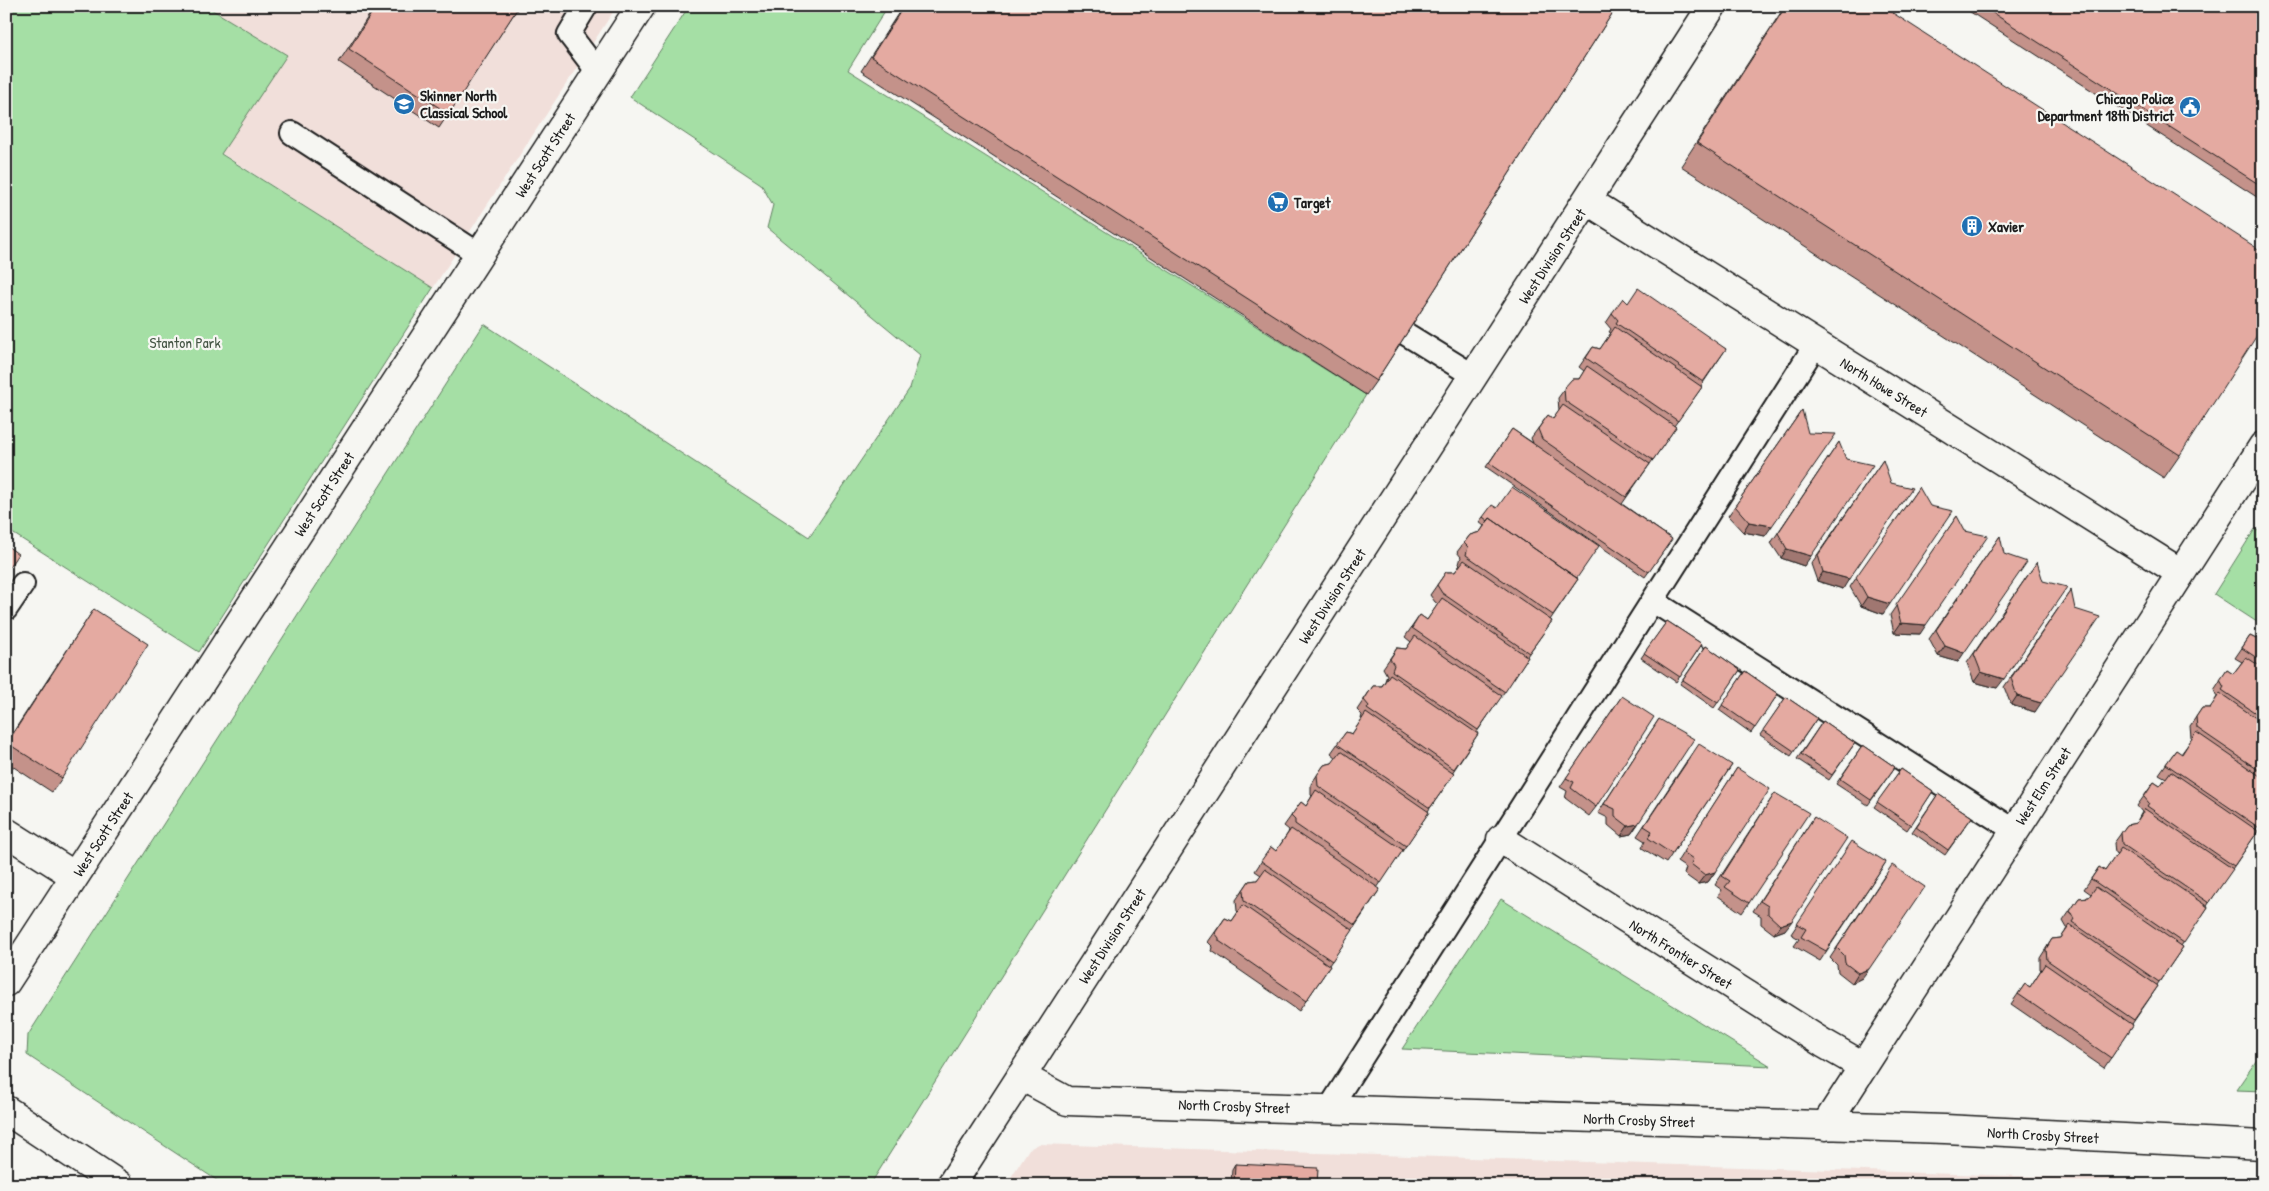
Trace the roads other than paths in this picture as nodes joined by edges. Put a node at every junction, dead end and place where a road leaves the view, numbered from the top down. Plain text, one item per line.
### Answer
1 (586, 6) edge
2 (641, 6) edge
3 (1712, 6) edge
4 (598, 72) junction
5 (292, 133) dead end
6 (1588, 201) junction
7 (480, 255) junction
8 (1406, 334) edge
9 (1816, 344) junction
10 (1474, 376) junction
11 (2263, 446) edge
12 (2181, 572) junction
13 (23, 584) dead end
14 (1653, 601) junction
15 (6, 609) edge
16 (2014, 830) junction
17 (6, 832) edge
18 (1501, 839) junction
19 (75, 876) junction
20 (6, 982) edge
21 (1864, 1066) junction
22 (1021, 1076) junction
23 (1329, 1109) junction
24 (6, 1110) edge
25 (1824, 1126) junction
26 (2263, 1145) edge
27 (119, 1185) edge
28 (950, 1185) edge

1 - 4 lane
2 - 4 street, West Scott Street
3 - 6 street, West Division Street
4 - 7 street, West Scott Street
5 - 7 lane
6 - 9 street, North Howe Street
6 - 10 street, West Division Street
7 - 19 street, West Scott Street
8 - 10 lane
9 - 12 street, North Howe Street
9 - 14 lane
10 - 22 street, West Division Street
11 - 12 street, West Elm Street
12 - 16 street, West Elm Street
13 - 15 lane
14 - 16 lane
14 - 18 lane
16 - 21 street, West Elm Street
17 - 19 street
18 - 21 street, North Frontier Street
18 - 23 lane
19 - 20 street, West Scott Street
21 - 25 street, West Elm Street
22 - 23 street, North Crosby Street
22 - 28 street, West Division Street
23 - 25 street, North Crosby Street
24 - 27 street
25 - 26 street, North Crosby Street

